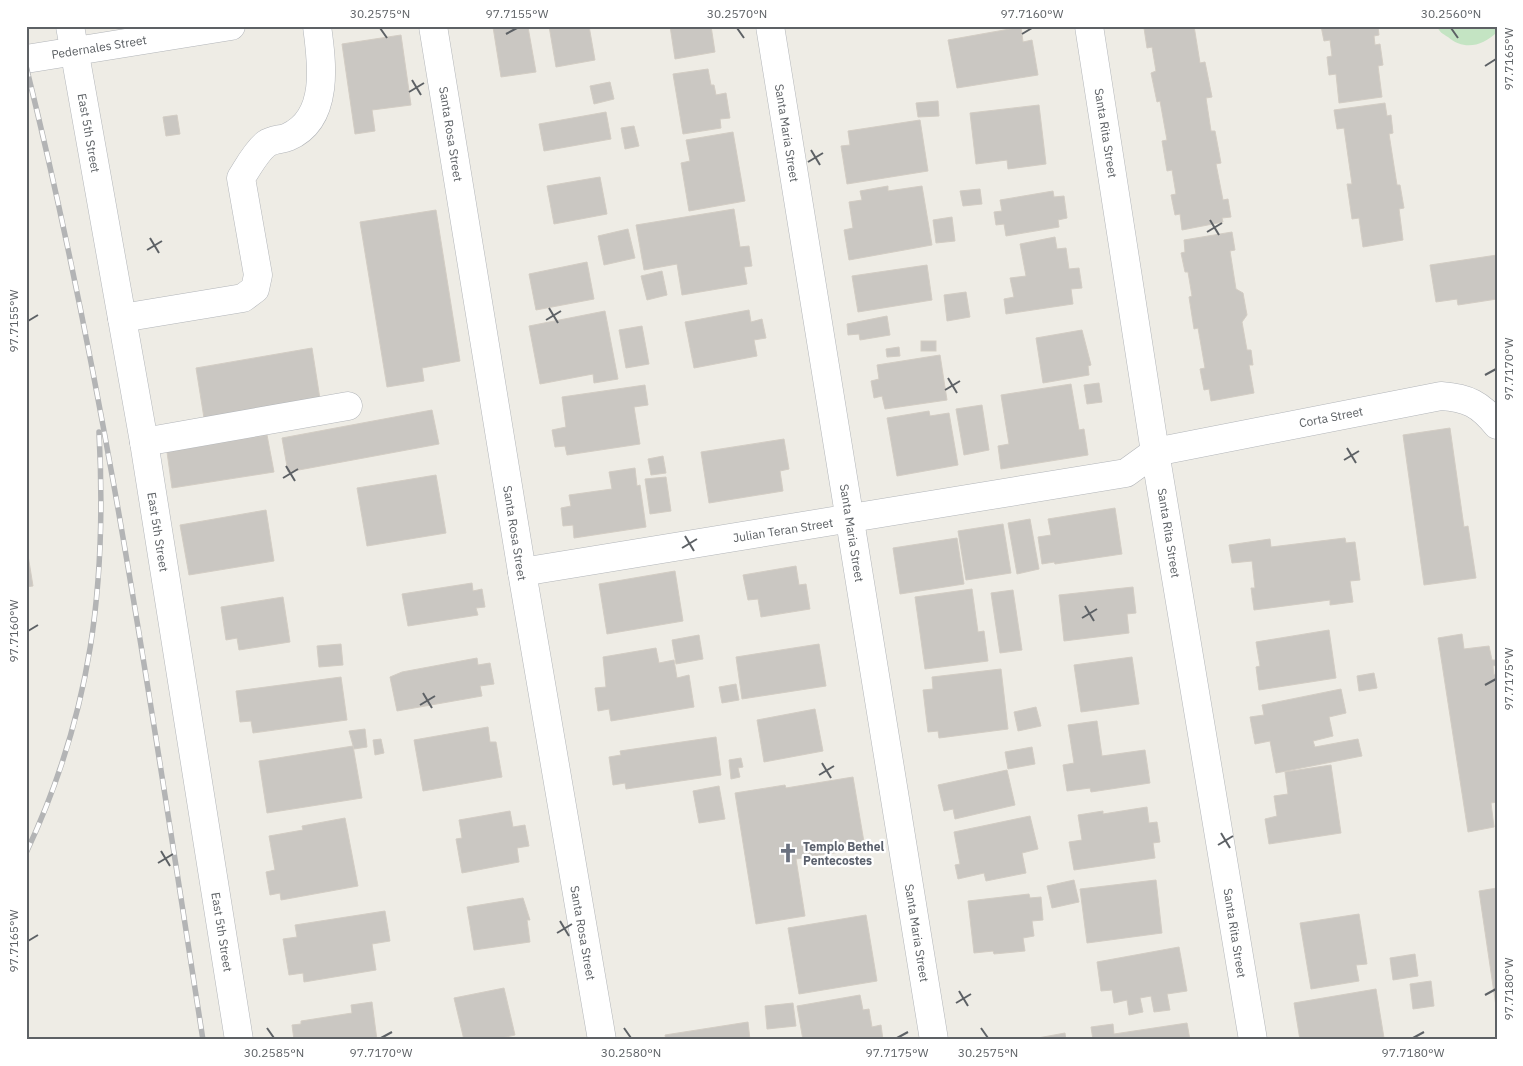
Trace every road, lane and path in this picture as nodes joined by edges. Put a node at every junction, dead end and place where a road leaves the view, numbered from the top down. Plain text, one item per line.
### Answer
1 (231, 26) edge
2 (317, 26) edge
3 (433, 26) edge
4 (770, 26) edge
5 (1090, 26) edge
6 (72, 38) edge
7 (26, 59) edge
8 (122, 318) junction
9 (348, 406) dead end
10 (1497, 425) edge
11 (144, 442) junction
12 (1155, 452) junction
13 (850, 520) junction
14 (522, 572) junction
15 (239, 1040) edge
16 (602, 1040) edge
17 (934, 1040) edge
18 (1253, 1040) edge

1 - 6 street, Pedernales Street
2 - 8 street
3 - 14 street, Santa Rosa Street
4 - 13 street, Santa Maria Street
5 - 12 street, Santa Rita Street
6 - 7 street, Pedernales Street
6 - 8 street, East 5th Street
8 - 11 street, East 5th Street
9 - 11 street
10 - 12 street, Corta Street
11 - 15 street, East 5th Street
12 - 13 street, Julian Teran Street
12 - 18 street, Santa Rita Street
13 - 14 street, Julian Teran Street
13 - 17 street, Santa Maria Street
14 - 16 street, Santa Rosa Street

